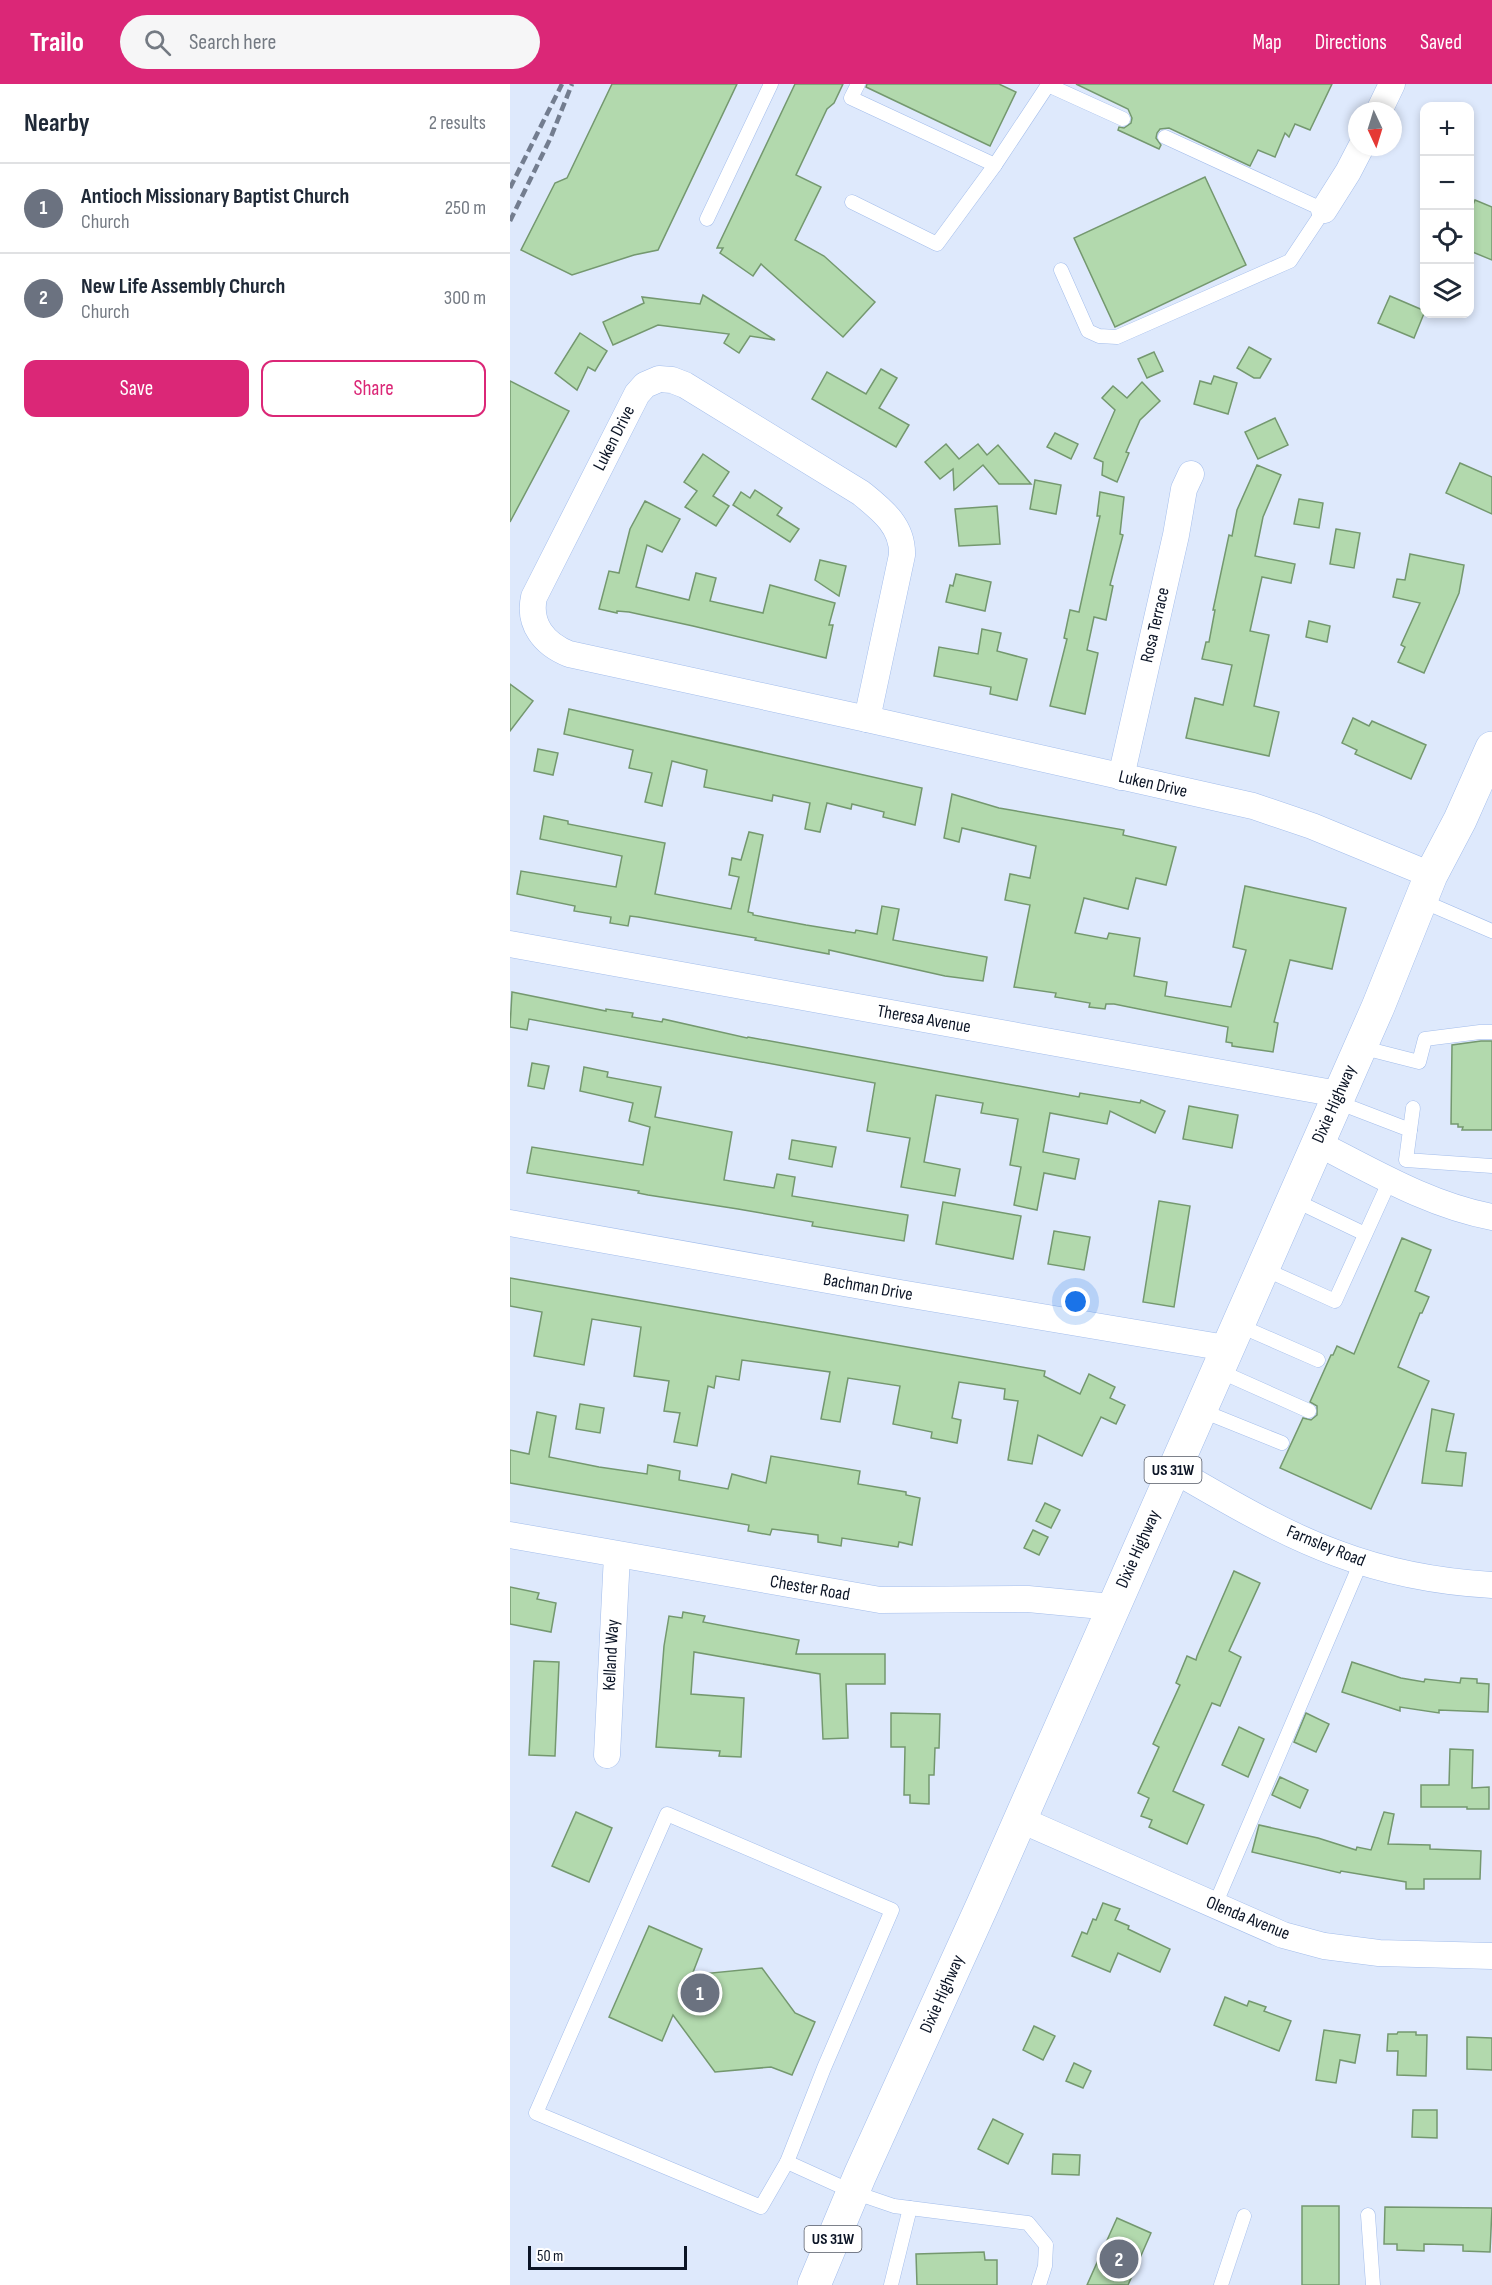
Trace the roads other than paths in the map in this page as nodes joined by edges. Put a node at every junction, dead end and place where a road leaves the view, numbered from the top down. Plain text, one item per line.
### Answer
1 (771, 84) edge
2 (858, 84) edge
3 (1047, 84) edge
4 (1392, 84) edge
5 (1383, 102) edge
6 (1123, 119) dead end
7 (1165, 137) dead end
8 (1356, 156) edge
9 (995, 165) junction
10 (852, 202) dead end
11 (1324, 210) junction
12 (707, 219) dead end
13 (1061, 270) dead end
14 (1191, 474) dead end
15 (867, 719) junction
16 (1492, 748) edge
17 (1121, 777) junction
18 (1426, 888) junction
19 (1492, 931) edge
20 (510, 944) edge
21 (1492, 1032) edge
22 (1360, 1047) junction
23 (1336, 1098) junction
24 (1413, 1108) dead end
25 (1410, 1130) junction
26 (1317, 1143) junction
27 (1492, 1166) edge
28 (1390, 1180) junction
29 (1292, 1199) junction
30 (1492, 1216) edge
31 (510, 1223) edge
32 (1365, 1234) junction
33 (1262, 1268) junction
34 (1226, 1347) junction
35 (1318, 1360) dead end
36 (1200, 1410) junction
37 (1309, 1410) dead end
38 (1282, 1443) dead end
39 (1174, 1470) junction
40 (510, 1535) edge
41 (617, 1555) junction
42 (1361, 1562) junction
43 (1492, 1585) edge
44 (1112, 1607) junction
45 (607, 1755) dead end
46 (1019, 1819) junction
47 (1215, 1905) junction
48 (1492, 1956) edge
49 (788, 2162) junction
50 (853, 2192) junction
51 (910, 2208) junction
52 (1368, 2215) dead end
53 (1244, 2216) dead end
54 (814, 2285) edge
55 (891, 2285) edge
56 (1039, 2285) edge
57 (1221, 2285) edge
58 (1372, 2285) edge

1 - 12 lane
2 - 9 lane
3 - 6 lane
3 - 9 lane
4 - 5 street
7 - 11 lane
8 - 11 street
9 - 10 lane
11 - 13 lane
14 - 17 street, Rosa Terrace
15 - 15 street, Luken Drive
15 - 17 street, Luken Drive
16 - 18 main road, Dixie Highway / US 31W
17 - 18 street, Luken Drive
18 - 19 lane
18 - 22 main road, Dixie Highway / US 31W
20 - 23 street, Theresa Avenue
21 - 22 lane
22 - 23 main road, Dixie Highway / US 31W
23 - 25 lane
23 - 26 main road, Dixie Highway / US 31W
24 - 25 lane
25 - 27 lane
26 - 28 street
26 - 29 main road, Dixie Highway / US 31W
28 - 30 street
28 - 32 lane
29 - 32 lane
29 - 33 main road, Dixie Highway / US 31W
31 - 34 street, Bachman Drive
32 - 33 lane
33 - 34 main road, Dixie Highway / US 31W
34 - 35 lane
34 - 36 main road, Dixie Highway / US 31W
34 - 37 lane
36 - 38 lane
36 - 39 main road, Dixie Highway / US 31W
39 - 42 street, Farnsley Road
39 - 44 main road, Dixie Highway / US 31W
40 - 41 street, Chester Road
41 - 44 street, Chester Road
41 - 45 street, Kelland Way
42 - 43 street, Farnsley Road
42 - 47 lane
44 - 46 main road, Dixie Highway / US 31W
46 - 47 street, Olenda Avenue
46 - 50 main road, Dixie Highway / US 31W
47 - 48 street, Olenda Avenue
49 - 49 lane
49 - 50 lane
50 - 51 lane
50 - 54 main road, Dixie Highway / US 31W
51 - 55 lane
51 - 56 lane
52 - 58 lane
53 - 57 lane

